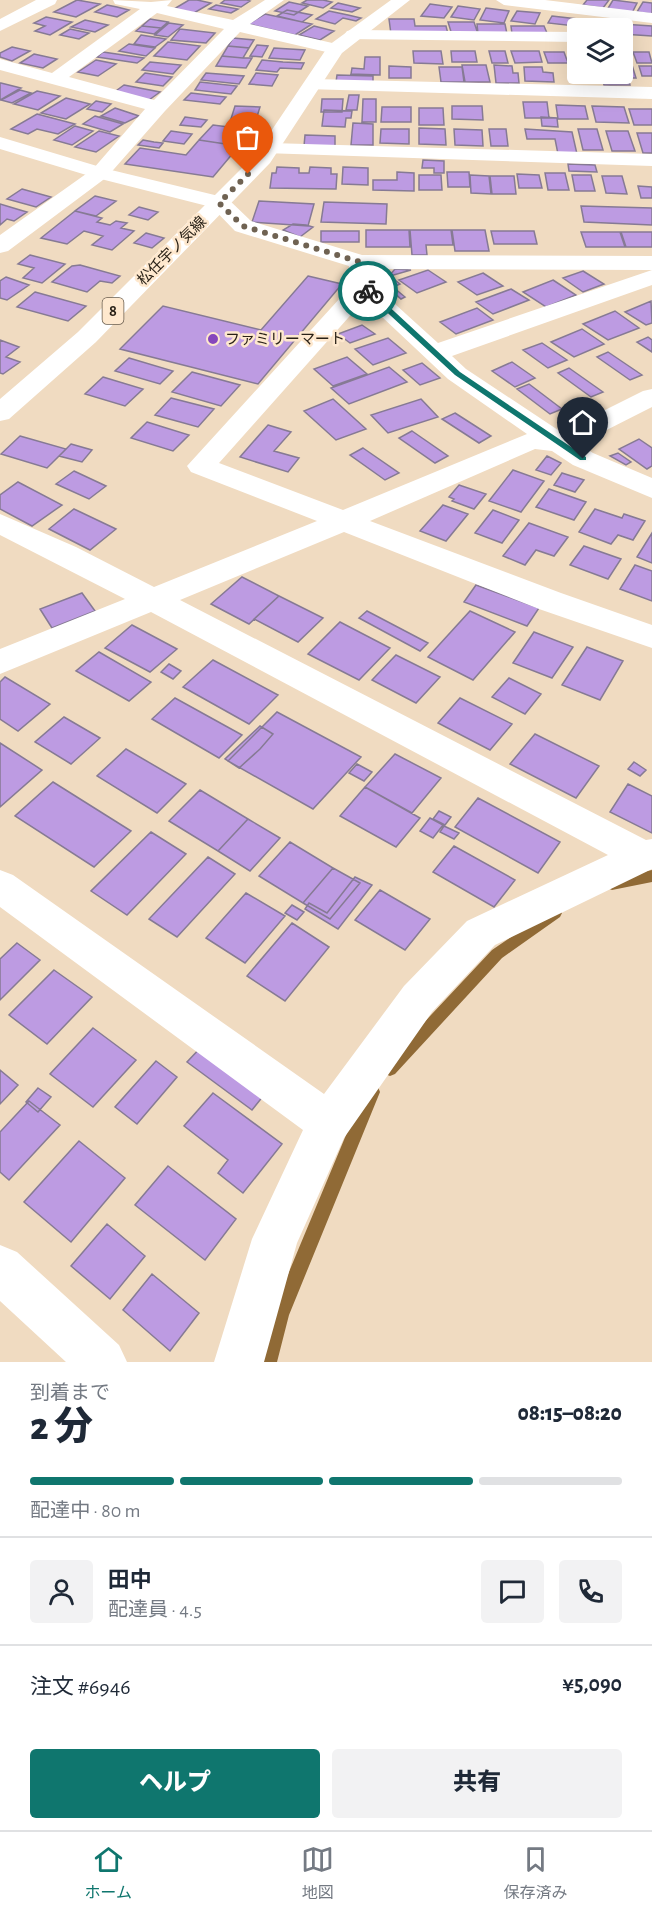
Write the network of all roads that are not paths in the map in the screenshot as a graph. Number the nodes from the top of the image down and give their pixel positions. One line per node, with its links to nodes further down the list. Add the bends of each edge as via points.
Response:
1 (49, 0): 8 (street)
2 (121, 0): 6 (street)
3 (276, 0): 9 (street)
4 (402, 0): 10 (street, 松任宇ノ気線 / 8)
5 (504, 0): 7 (street)
6 (158, 3): 9 (street); 14 (street)
7 (652, 18)
8 (0, 26)
9 (236, 26): 12 (street); 17 (street)
10 (353, 35): 11 (street); 12 (street, 松任宇ノ気線 / 8)
11 (567, 37)
12 (335, 49): 15 (street, 松任宇ノ気線 / 8)
13 (0, 64): 14 (street)
14 (55, 80): 17 (street)
15 (313, 85): 16 (street); 19 (street, 松任宇ノ気線 / 8)
16 (652, 93)
17 (158, 107): 21 (street)
18 (0, 143): 21 (street)
19 (271, 148): 20 (street); 22 (street, 松任宇ノ気線 / 8)
20 (652, 160)
21 (100, 174): 22 (street); 23 (street)
22 (219, 203): 25 (street, via 243,226); 29 (street, 松任宇ノ気線 / 8, via 87,337)
23 (5, 239)
24 (652, 263): 25 (street)
25 (362, 274): 27 (street); 32 (street, via 201,466)
26 (652, 277): 27 (street)
27 (435, 353): 30 (street, via 458,374)
28 (652, 397): 30 (street)
29 (0, 413)
30 (560, 444): 31 (street, via 583,459); 32 (street, via 531,441)
31 (652, 489)
32 (344, 521): 34 (street); 35 (street)
33 (0, 523): 34 (street)
34 (152, 600): 36 (street); 37 (street)
35 (652, 637)
36 (0, 662)
37 (647, 855): 39 (street, via 481,933 417,999)
38 (0, 886): 39 (street)
39 (329, 1123): 42 (street, via 275,1239)
40 (0, 1269): 41 (street)
41 (102, 1362)
42 (239, 1362)

